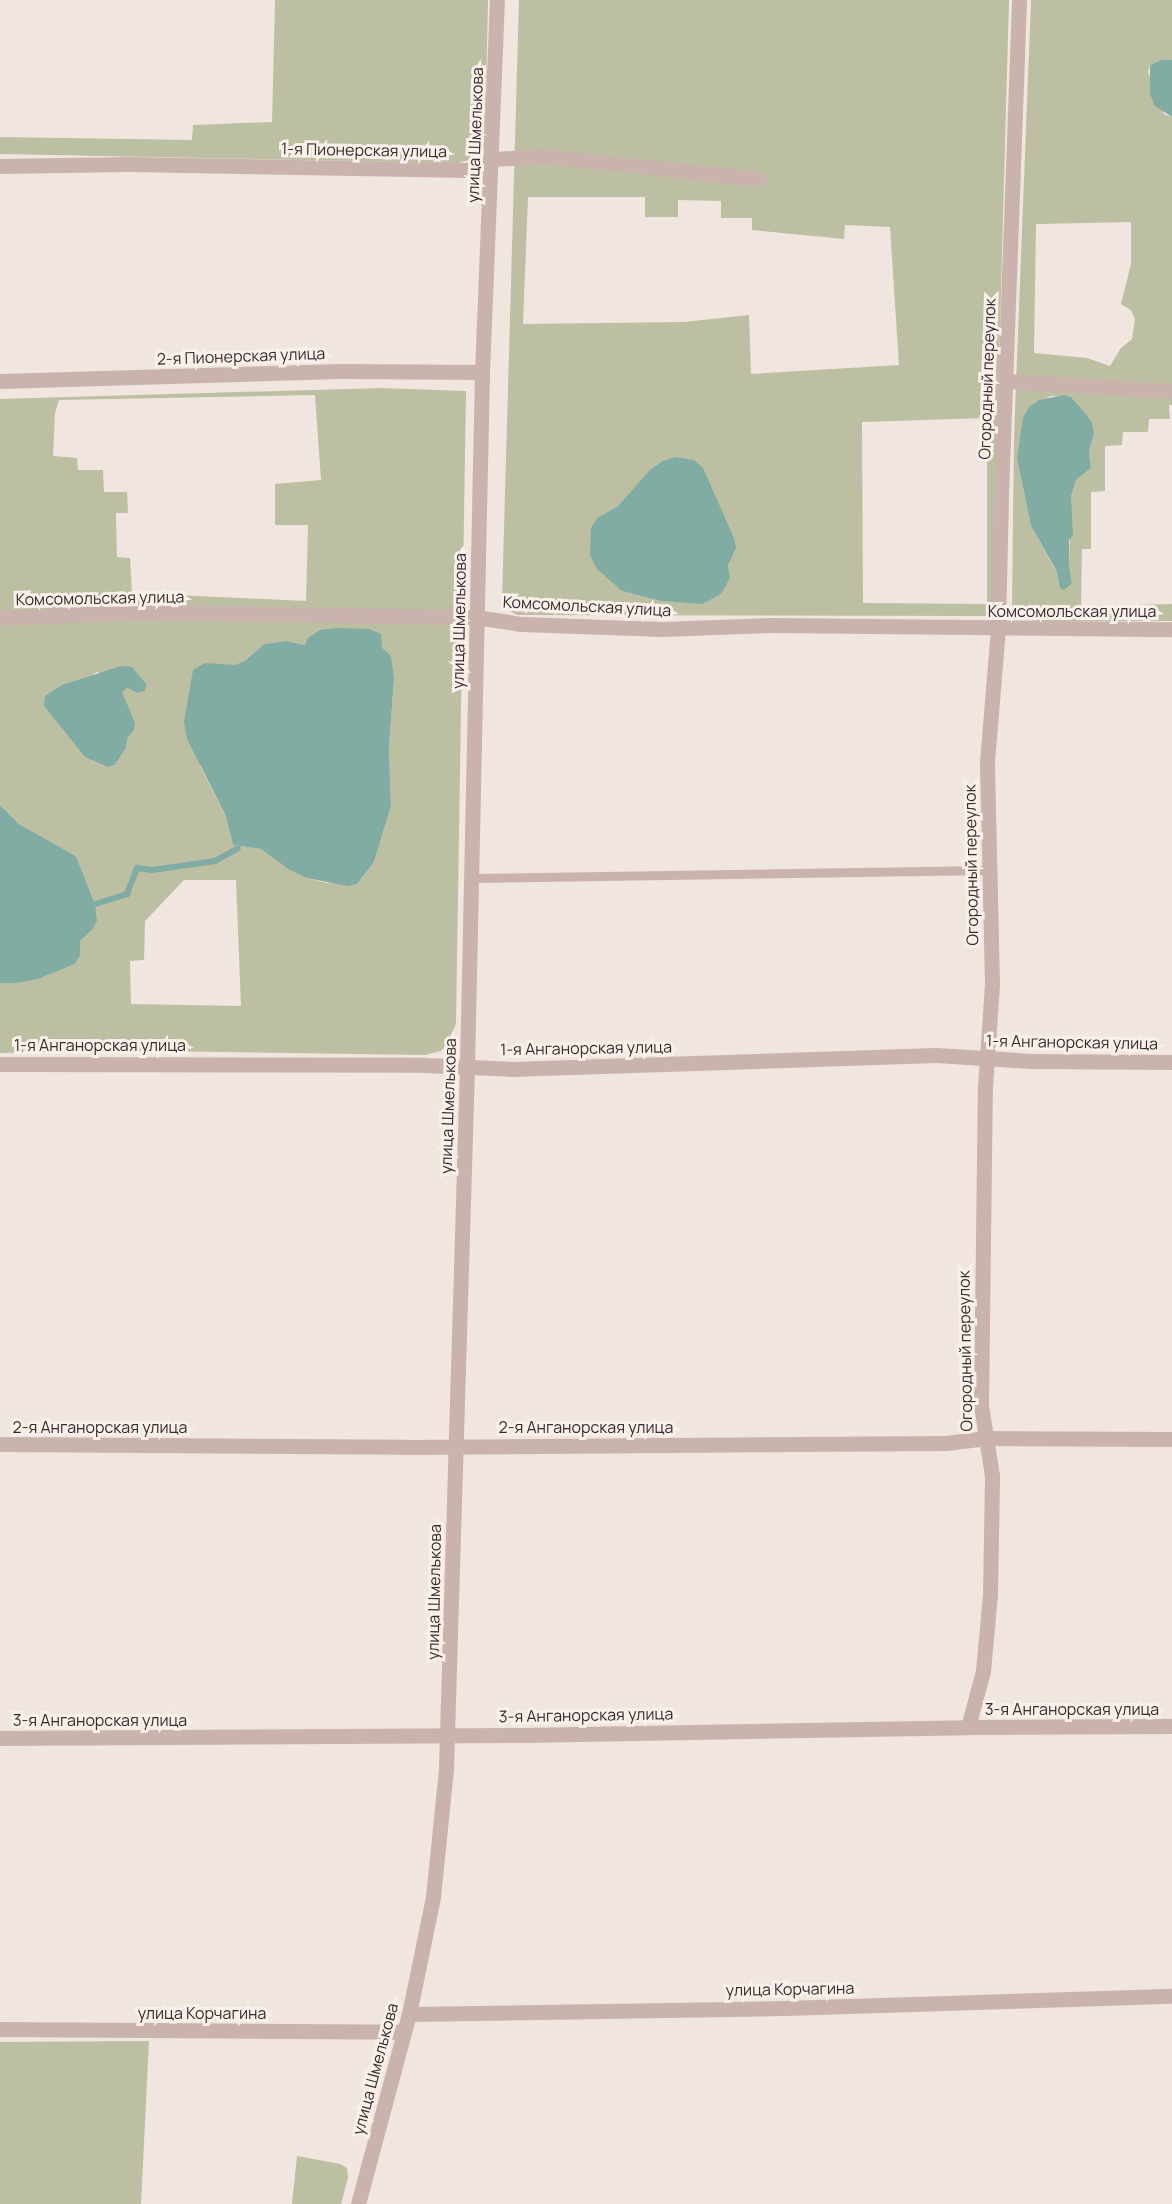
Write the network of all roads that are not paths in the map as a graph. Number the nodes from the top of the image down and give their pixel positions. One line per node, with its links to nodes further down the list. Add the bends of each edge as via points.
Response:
1 (497, 0): 3 (street, улица Шмелькова)
2 (1019, 0): 8 (street, Огородный переулок)
3 (493, 159): 4 (street, 1-я Пионерская улица, via 468,170); 5 (street, 1-я Пионерская улица, via 545,156); 6 (street, улица Шмелькова)
4 (0, 166)
5 (759, 179)
6 (482, 372): 7 (street, 2-я Пионерская улица, via 347,371); 10 (street, улица Шмелькова)
7 (0, 381)
8 (1005, 381): 9 (street); 12 (street, Огородный переулок)
9 (1172, 391)
10 (477, 617): 11 (street, Комсомольская улица, via 140,612); 12 (street, Комсомольская улица, via 521,624 662,629 772,625); 15 (street, улица Шмелькова)
11 (0, 618)
12 (998, 629): 13 (street, Комсомольская улица); 14 (street, Огородный переулок, via 987,762)
13 (1172, 629)
14 (989, 870): 15 (lane); 16 (street, Огородный переулок, via 992,984)
15 (471, 878): 19 (street, улица Шмелькова)
16 (988, 1059): 17 (street, 1-я Анганорская улица); 19 (street, 1-я Анганорская улица, via 936,1055); 20 (street, Огородный переулок, via 981,1268 981,1405)
17 (1172, 1062)
18 (0, 1064): 19 (street, 1-я Анганорская улица)
19 (467, 1067): 23 (street, улица Шмелькова)
20 (985, 1438): 21 (street, 2-я Анганорская улица); 23 (street, 2-я Анганорская улица, via 946,1443); 25 (street, Огородный переулок, via 992,1476 987,1641)
21 (1172, 1439)
22 (0, 1444): 23 (street, 2-я Анганорская улица)
23 (456, 1446): 26 (street, улица Шмелькова)
24 (1172, 1726): 25 (street, 3-я Анганорская улица)
25 (969, 1727): 26 (street, 3-я Анганорская улица)
26 (448, 1735): 27 (street, 3-я Анганорская улица); 29 (street, улица Шмелькова, via 433,1897)
27 (0, 1738)
28 (1172, 1996): 29 (street, улица Корчагина)
29 (409, 2014): 31 (street, улица Шмелькова)
30 (0, 2029): 31 (street, улица Корчагина)
31 (404, 2032): 32 (street, улица Шмелькова)
32 (358, 2204)

